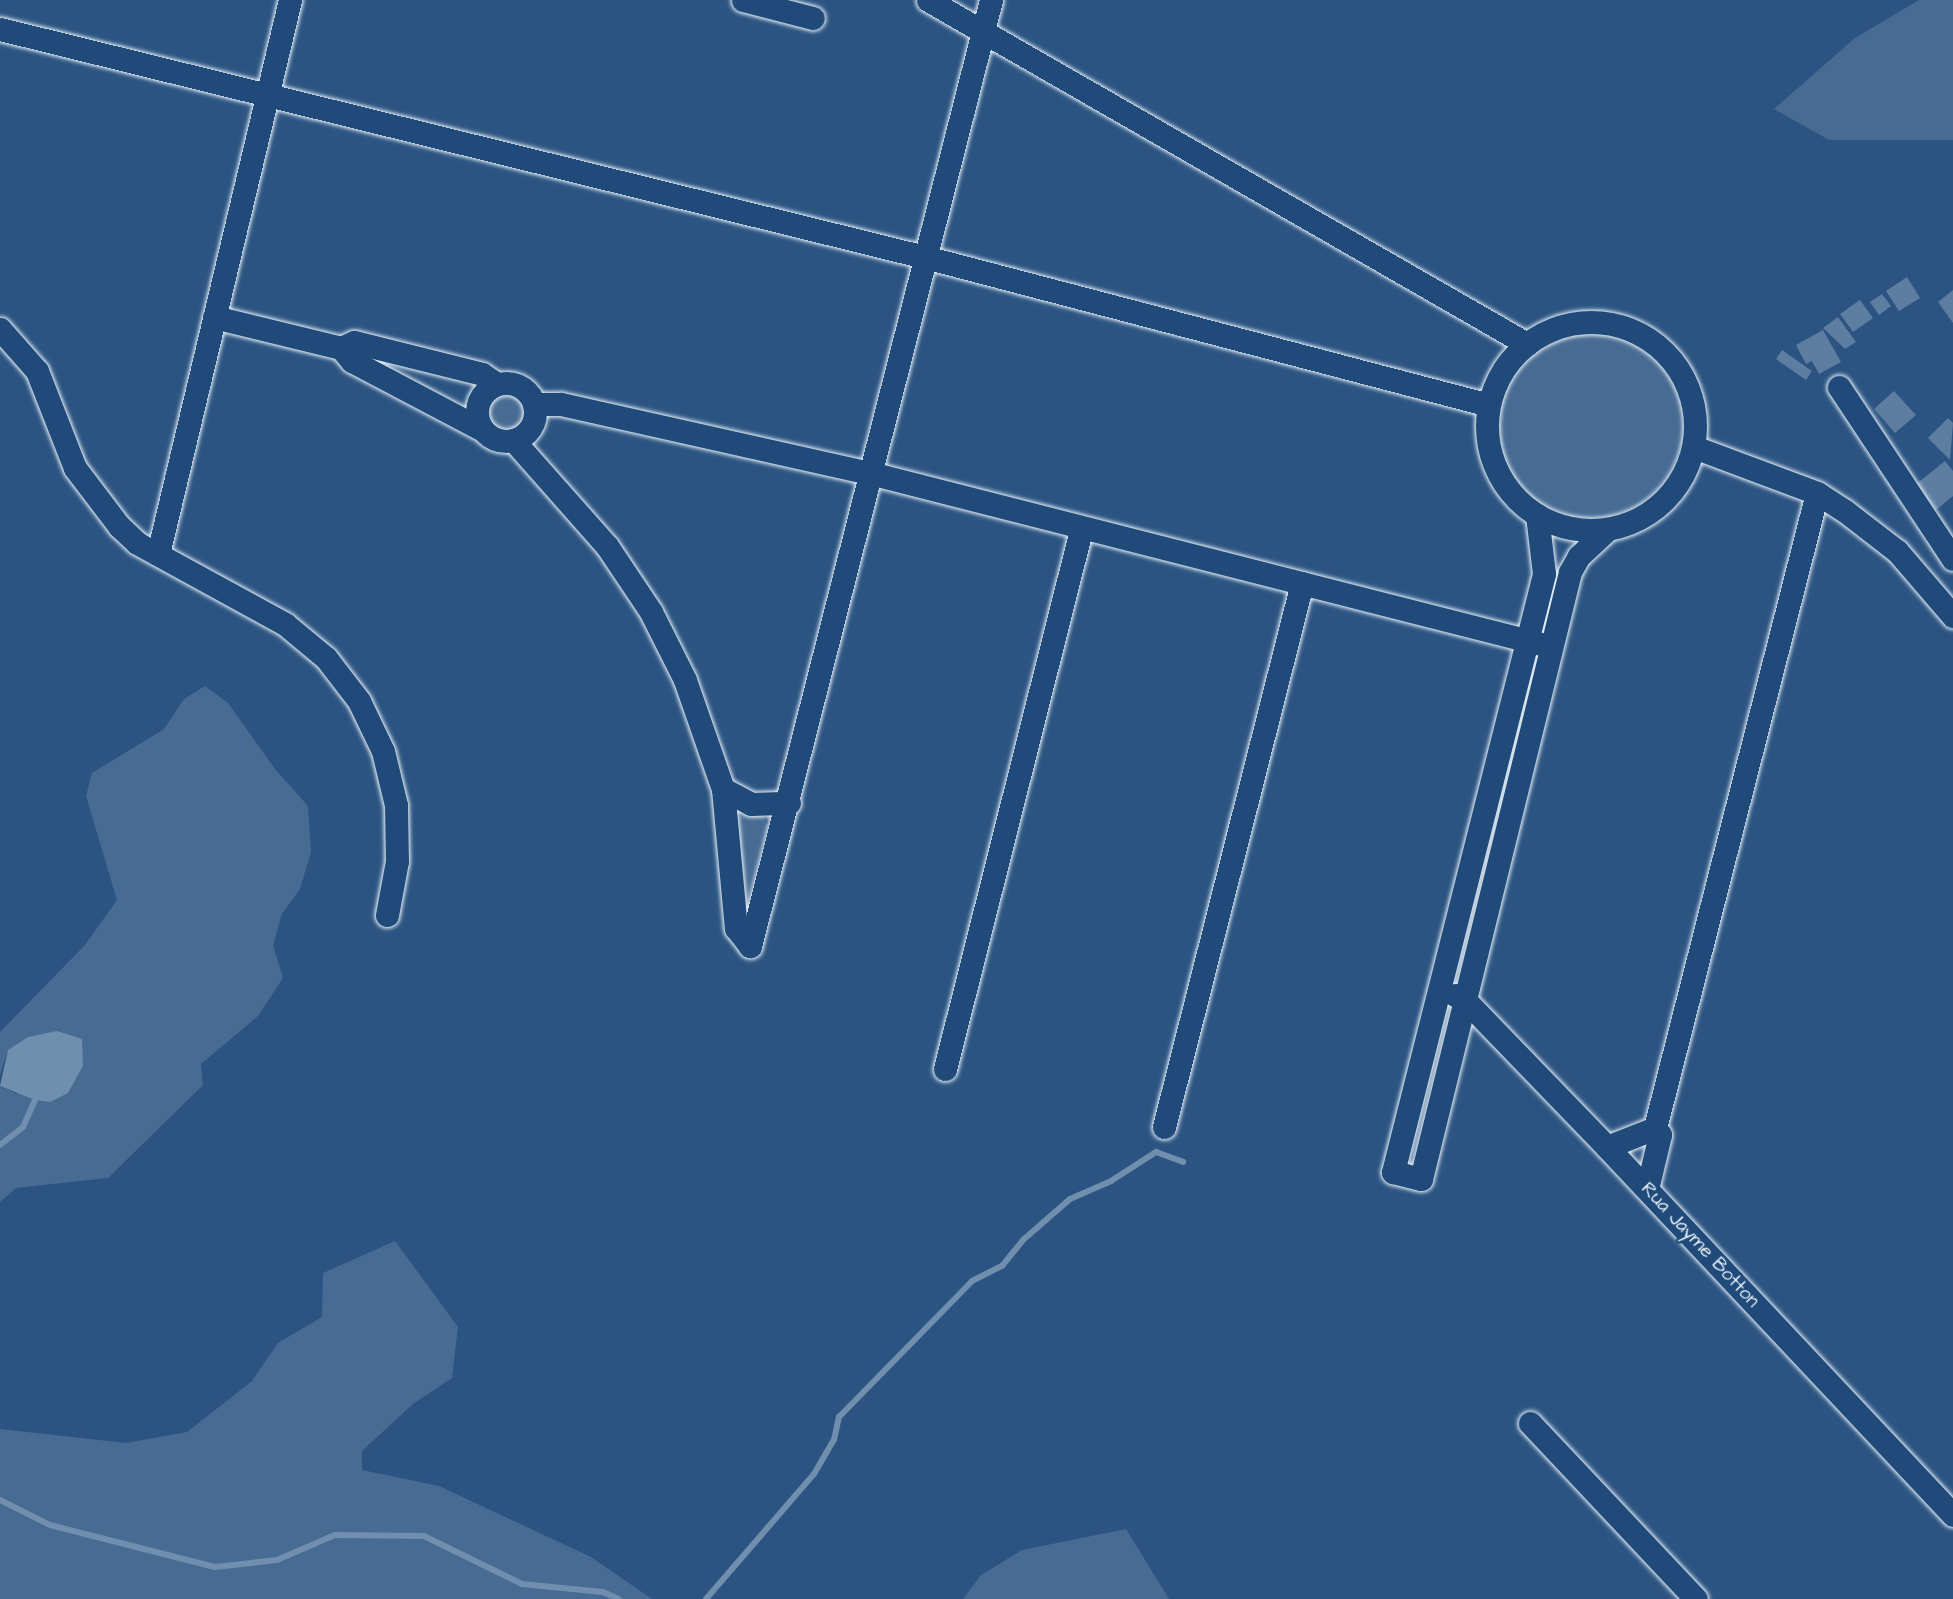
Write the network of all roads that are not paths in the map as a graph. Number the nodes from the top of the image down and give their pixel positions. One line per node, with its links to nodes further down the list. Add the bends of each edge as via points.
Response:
1 (290, 0): 8 (street)
2 (743, 0): 5 (street)
3 (928, 0): 7 (street)
4 (991, 0): 7 (street)
5 (813, 18)
6 (0, 29): 8 (street)
7 (983, 32): 9 (street); 12 (street)
8 (269, 95): 9 (street); 10 (street)
9 (925, 257): 17 (street); 21 (street)
10 (214, 317): 13 (street); 26 (street)
11 (0, 329): 26 (street, via 37,371 63,443 88,488 119,526)
12 (1527, 344): 17 (street, via 1503,372); 20 (street, via 1559,327 1595,321 1647,337 1674,361 1691,393)
13 (341, 348): 14 (street, via 354,342 482,374); 18 (street, via 352,361)
14 (497, 384): 16 (street, via 524,389); 18 (street, via 478,402)
15 (1839, 387): 27 (street)
16 (534, 404): 19 (street, via 529,430); 21 (street, via 561,404)
17 (1489, 405): 23 (street, via 1492,460 1509,491)
18 (481, 429): 19 (street, via 496,440)
19 (514, 440): 32 (street, via 607,546 651,612 700,715)
20 (1694, 447): 22 (street); 25 (street, via 1681,481 1663,502 1641,518)
21 (870, 473): 24 (street); 33 (street)
22 (1817, 494): 29 (street, via 1897,551); 39 (street)
23 (1536, 516): 25 (street, via 1570,529); 30 (street, via 1544,574)
24 (1081, 530): 28 (street); 37 (street)
25 (1607, 530): 31 (street, via 1570,572)
26 (158, 554): 34 (street, via 285,624 326,658 359,701 383,751 396,805 397,860)
27 (1953, 559)
28 (1301, 583): 30 (street); 38 (street)
29 (1953, 616)
30 (1528, 639): 31 (street); 35 (street)
31 (1550, 648): 36 (street)
32 (723, 789): 33 (street, via 751,804); 33 (street, via 736,928 750,946)
33 (789, 803)
34 (387, 915)
35 (1437, 987): 36 (street, Rua Jayme Botton); 36 (street, via 1393,1172 1422,1179)
36 (1465, 1000): 40 (street, Rua Jayme Botton)
37 (945, 1069)
38 (1164, 1127)
39 (1655, 1128): 40 (street); 41 (street, via 1660,1135)
40 (1607, 1147): 41 (street, Rua Jayme Botton)
41 (1647, 1189): 43 (street, Rua Jayme Botton)
42 (1531, 1423): 44 (street)
43 (1953, 1515)
44 (1696, 1599)

